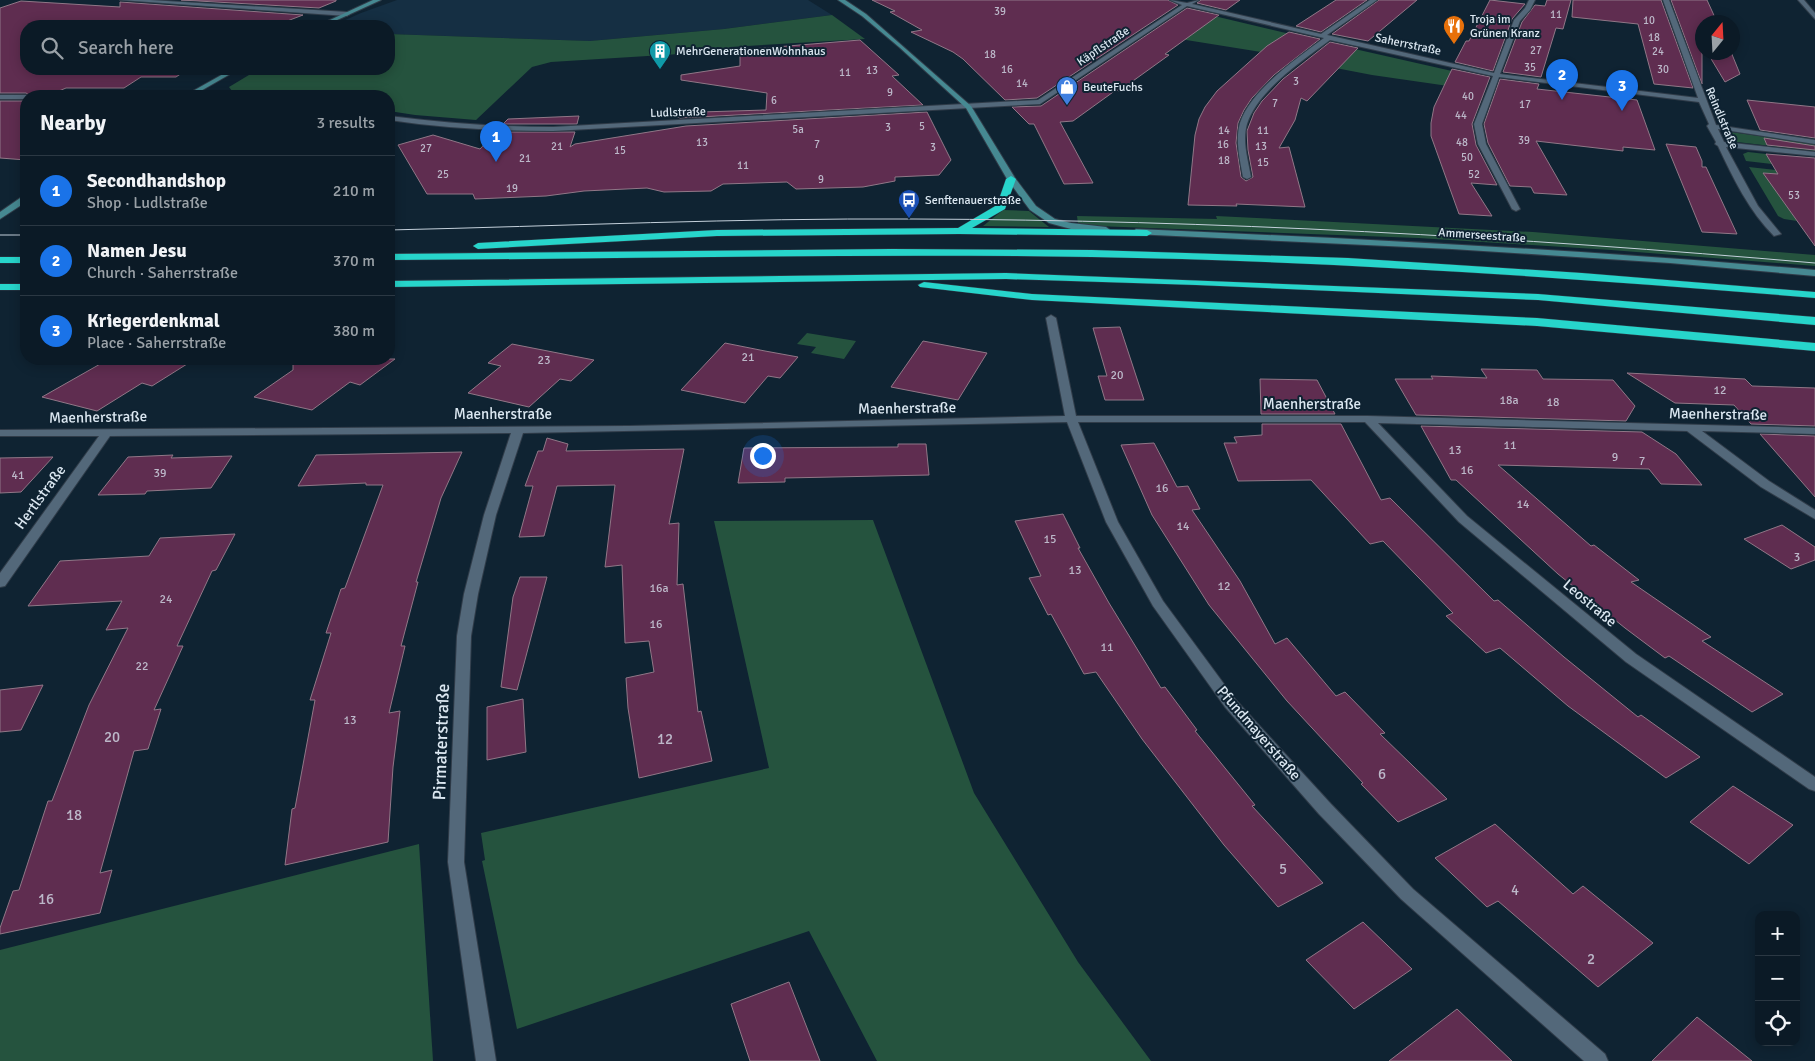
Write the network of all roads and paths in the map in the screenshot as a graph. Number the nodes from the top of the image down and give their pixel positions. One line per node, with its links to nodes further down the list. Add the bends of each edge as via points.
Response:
1 (123, 0): 11 (street)
2 (378, 0): 11 (street)
3 (842, 0): 21 (street, via 901,46)
4 (1173, 0): 10 (street, Saherrstraße)
5 (1196, 0): 10 (street, Käpflstraße)
6 (1374, 0): 14 (street)
7 (1532, 0): 16 (street, via 1517,20)
8 (1666, 0): 20 (street, Reindlstraße)
9 (1801, 0): 12 (street)
10 (1188, 4): 14 (street, Saherrstraße); 21 (street, Käpflstraße, via 1040,102)
11 (347, 14): 13 (street)
12 (1815, 17)
13 (334, 20)
14 (1325, 37): 16 (street, Saherrstraße); 27 (street, via 1250,110 1244,124 1242,151)
15 (225, 75): 17 (street)
16 (1495, 75): 20 (street, Saherrstraße); 30 (street, via 1478,124 1482,144)
17 (198, 90)
18 (20, 97): 19 (street)
19 (0, 98)
20 (1701, 100): 23 (street, Reindlstraße)
21 (969, 107): 22 (street, Ludlstraße, via 553,129 440,125); 28 (street)
22 (395, 119)
23 (1711, 126): 24 (street); 25 (street, Reindlstraße)
24 (1815, 142)
25 (1719, 144): 26 (street); 34 (street, Reindlstraße, via 1762,220)
26 (1815, 154)
27 (1247, 177)
28 (1011, 180): 32 (highway, via 1001,207); 33 (street, via 1033,208 1052,221 1093,230)
29 (20, 202): 31 (street)
30 (1516, 210)
31 (0, 216)
32 (959, 231): 33 (highway); 35 (highway, via 717,233)
33 (1148, 233): 39 (street, Ammerseestraße, via 1452,246)
34 (1777, 234)
35 (395, 251)
36 (395, 257): 44 (highway, via 967,252 1193,256 1368,262)
37 (0, 260): 38 (highway)
38 (20, 260)
39 (1815, 273)
40 (853, 278): 41 (highway); 46 (highway, via 1006,276 1376,289 1538,298); 47 (highway, via 1032,297 1537,322)
41 (395, 284)
42 (0, 287): 43 (highway)
43 (20, 287)
44 (1815, 295)
45 (1051, 318): 48 (street, Pfundmayerstraße)
46 (1815, 321)
47 (1815, 347)
48 (1071, 419): 49 (street, Maenherstraße); 51 (street, Maenherstraße); 59 (street, Pfundmayerstraße, via 1112,522 1158,603 1230,703 1407,894)
49 (1368, 419): 50 (street, Maenherstraße); 57 (street, Leostraße, via 1463,518 1631,658)
50 (1690, 428): 52 (street, Maenherstraße); 55 (street, via 1765,484)
51 (518, 430): 53 (street, Maenherstraße); 58 (street, Pirmaterstraße, via 490,515 464,636 456,862)
52 (1815, 431)
53 (107, 432): 54 (street, Maenherstraße); 56 (street, Hertlstraße)
54 (0, 433)
55 (1815, 515)
56 (0, 583)
57 (1815, 785)
58 (486, 1061)
59 (1598, 1061)

